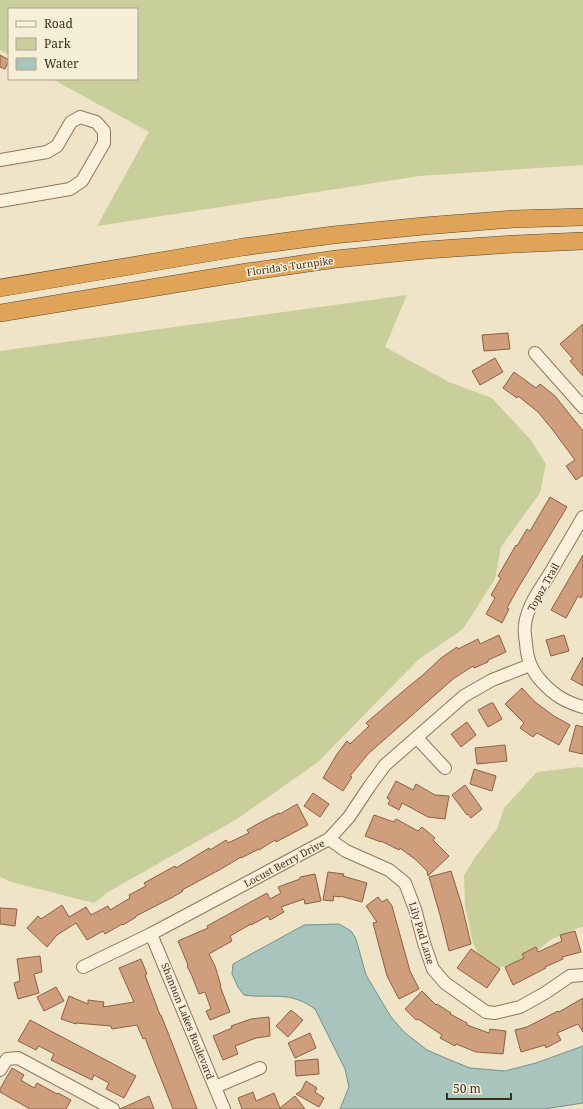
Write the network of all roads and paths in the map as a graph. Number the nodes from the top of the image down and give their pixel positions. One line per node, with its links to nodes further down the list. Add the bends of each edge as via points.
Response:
1 (0, 160): 2 (street, via 47,152 57,146 71,122 80,118 96,122 104,131 104,143 82,181 70,190)
2 (0, 201)
3 (583, 217): 5 (highway, via 424,226 333,235 243,247)
4 (583, 241): 6 (highway, Florida's Turnpike, via 426,250 336,259)
5 (0, 288)
6 (0, 313)
7 (535, 352): 8 (street)
8 (583, 407)
9 (583, 517): 10 (street, Topaz Trail, via 528,612 525,634)
10 (530, 665): 11 (street, Topaz Trail, via 555,694); 12 (street, Locust Berry Drive, via 492,680 464,696)
11 (583, 707)
12 (417, 738): 13 (street); 14 (street, Locust Berry Drive, via 385,765 350,817)
13 (445, 768)
14 (329, 839): 15 (street, Locust Berry Drive); 17 (street, Lily Pad Lane, via 346,851 389,870 405,884 433,969 445,983 486,1012 495,1013 520,1007 545,994 570,976)
15 (152, 934): 16 (street, Locust Berry Drive); 20 (street, Shannon Lakes Boulevard)
16 (83, 967)
17 (583, 975)
18 (260, 1068): 20 (street)
19 (0, 1070): 21 (street, via 7,1059 18,1058)
20 (215, 1087): 22 (street, Shannon Lakes Boulevard)
21 (113, 1109)
22 (224, 1109)

